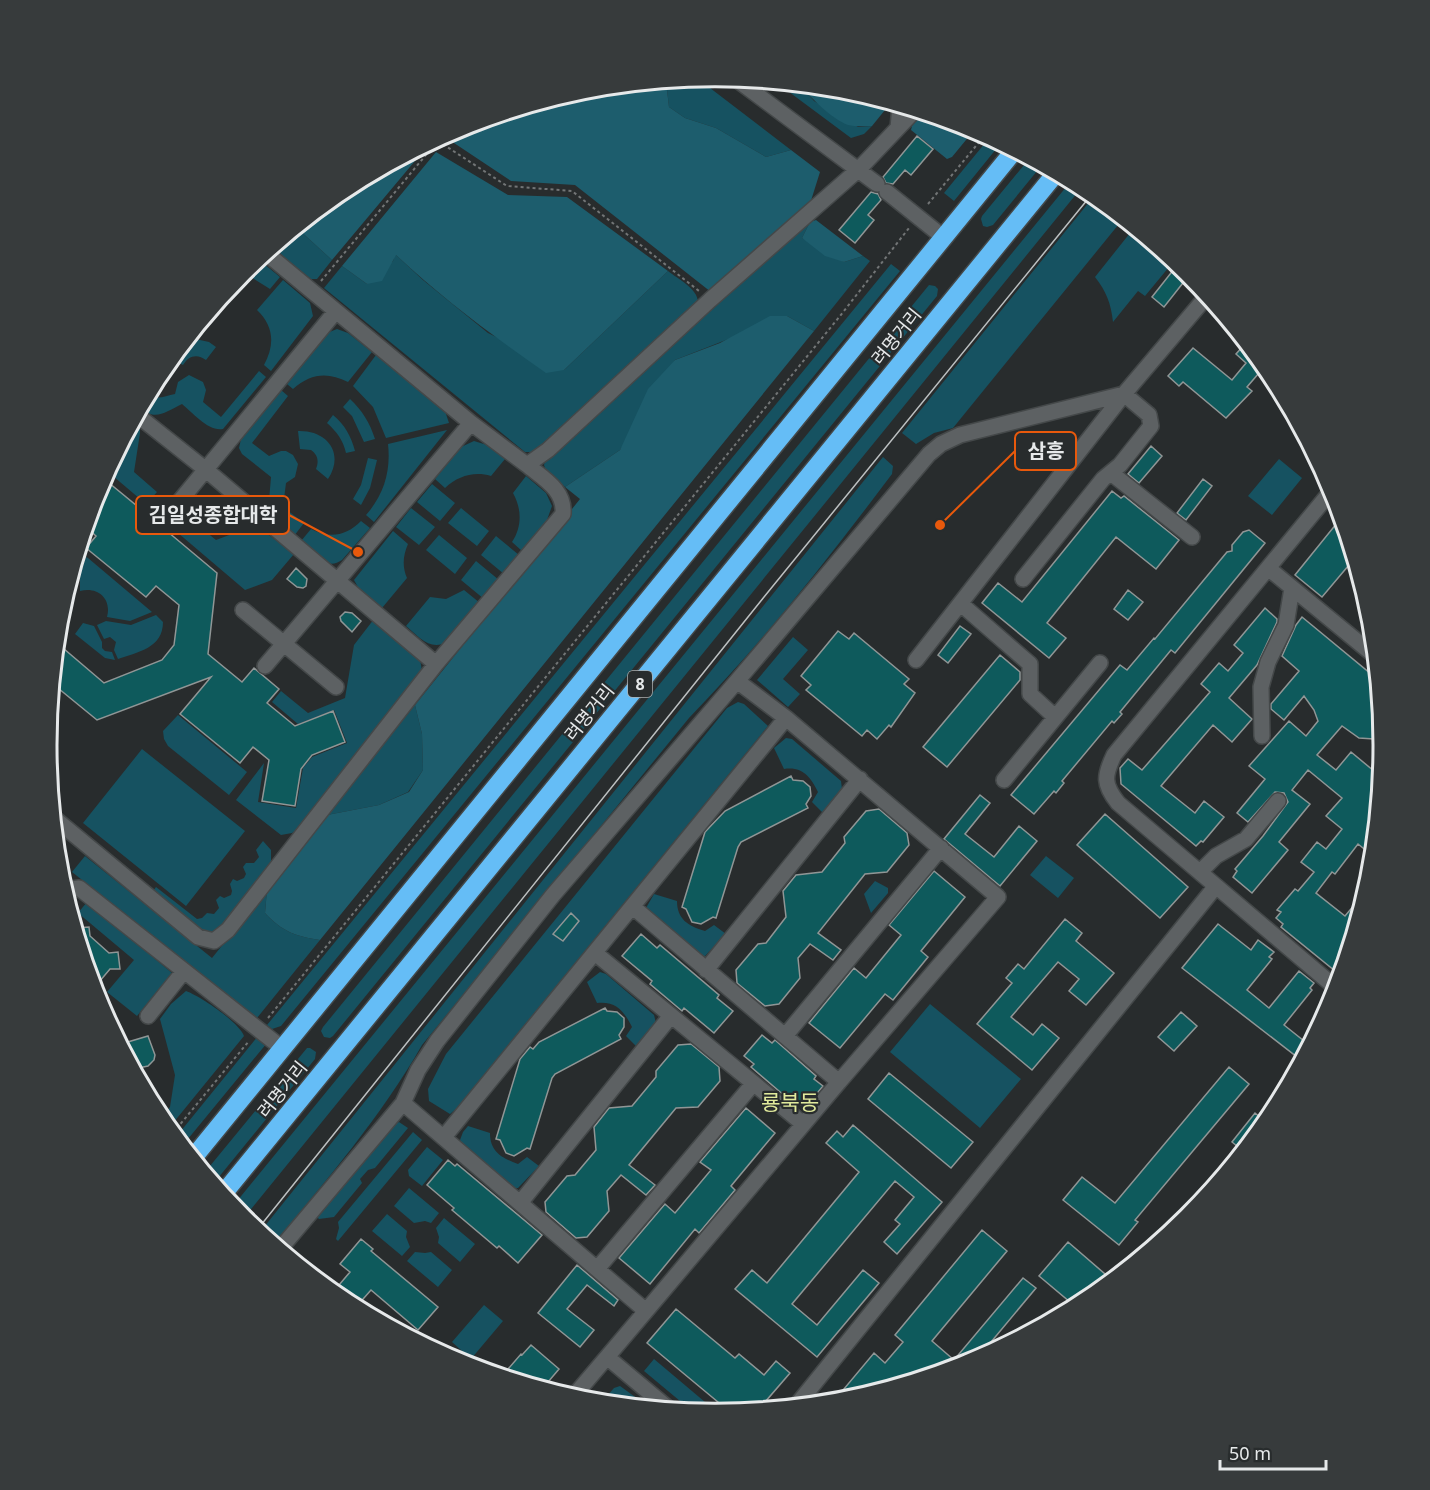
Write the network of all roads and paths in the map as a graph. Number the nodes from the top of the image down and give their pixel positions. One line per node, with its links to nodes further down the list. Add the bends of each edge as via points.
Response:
1 (748, 88): 9 (street)
2 (899, 113): 4 (street)
3 (909, 116): 4 (street)
4 (898, 128): 9 (street)
5 (979, 142): 11 (path)
6 (447, 144): 15 (path, via 507,186 572,191)
7 (427, 154): 14 (path)
8 (1009, 156): 12 (highway, 려명거리)
9 (859, 169): 11 (street); 15 (street)
10 (1051, 179): 69 (highway, 려명거리 / 8)
11 (918, 216): 12 (street); 59 (path)
12 (943, 237): 61 (highway, 려명거리)
13 (272, 258): 14 (street)
14 (312, 291): 17 (street)
15 (710, 300): 21 (street)
16 (1202, 302): 18 (street)
17 (336, 311): 20 (street); 22 (street)
18 (1124, 394): 23 (street, via 1149,415 1151,426); 31 (street); 39 (street, via 960,435 941,444)
19 (143, 420): 22 (street)
20 (471, 423): 21 (street); 29 (street)
21 (527, 465): 37 (street, via 558,491 564,502 563,514)
22 (205, 469): 25 (street); 29 (street)
23 (1111, 473): 26 (street); 28 (street)
24 (1325, 499): 27 (street)
25 (179, 501)
26 (1192, 537)
27 (1268, 568): 30 (street); 49 (street, via 1114,755 1107,770 1109,792 1118,803)
28 (1023, 579)
29 (338, 580): 33 (street); 37 (street)
30 (1293, 588): 34 (street); 43 (street, via 1286,625 1260,687)
31 (961, 604): 35 (street); 41 (street, via 1030,664 1030,694)
32 (243, 610): 33 (street)
33 (284, 644): 38 (street); 40 (street)
34 (1365, 648)
35 (915, 660)
36 (1100, 663): 41 (street)
37 (436, 664): 47 (street, via 228,930 214,941 198,937)
38 (265, 666)
39 (737, 681): 42 (street); 64 (street, via 545,904 437,1041)
40 (336, 687)
41 (1055, 717): 45 (street)
42 (786, 718): 44 (street); 52 (street)
43 (1262, 736)
44 (860, 779): 48 (street); 54 (street)
45 (1004, 780)
46 (1278, 801): 49 (street, via 1246,839 1216,856)
47 (62, 825)
48 (941, 848): 60 (street); 62 (street, via 999,897)
49 (1200, 873): 50 (street)
50 (1216, 886): 56 (street); 76 (street)
51 (73, 889): 55 (street, via 79,888)
52 (633, 908): 53 (street); 54 (street)
53 (595, 953): 58 (street); 67 (street)
54 (706, 970): 60 (street)
55 (184, 971): 57 (street); 59 (street)
56 (1329, 982)
57 (148, 1016)
58 (670, 1017): 63 (street); 70 (street)
59 (258, 1030): 61 (street); 66 (path)
60 (785, 1036): 62 (street)
61 (282, 1048): 68 (highway, 려명거리)
62 (838, 1082): 65 (street)
63 (753, 1084): 65 (street); 72 (street)
64 (403, 1102): 67 (street); 71 (street)
65 (802, 1123): 73 (street)
66 (179, 1127)
67 (444, 1137): 70 (street)
68 (198, 1152)
69 (228, 1188)
70 (520, 1203): 72 (street)
71 (285, 1243)
72 (597, 1269): 73 (street)
73 (646, 1311): 74 (street)
74 (607, 1357): 75 (street); 77 (street)
75 (580, 1389)
76 (802, 1397)
77 (659, 1400)

